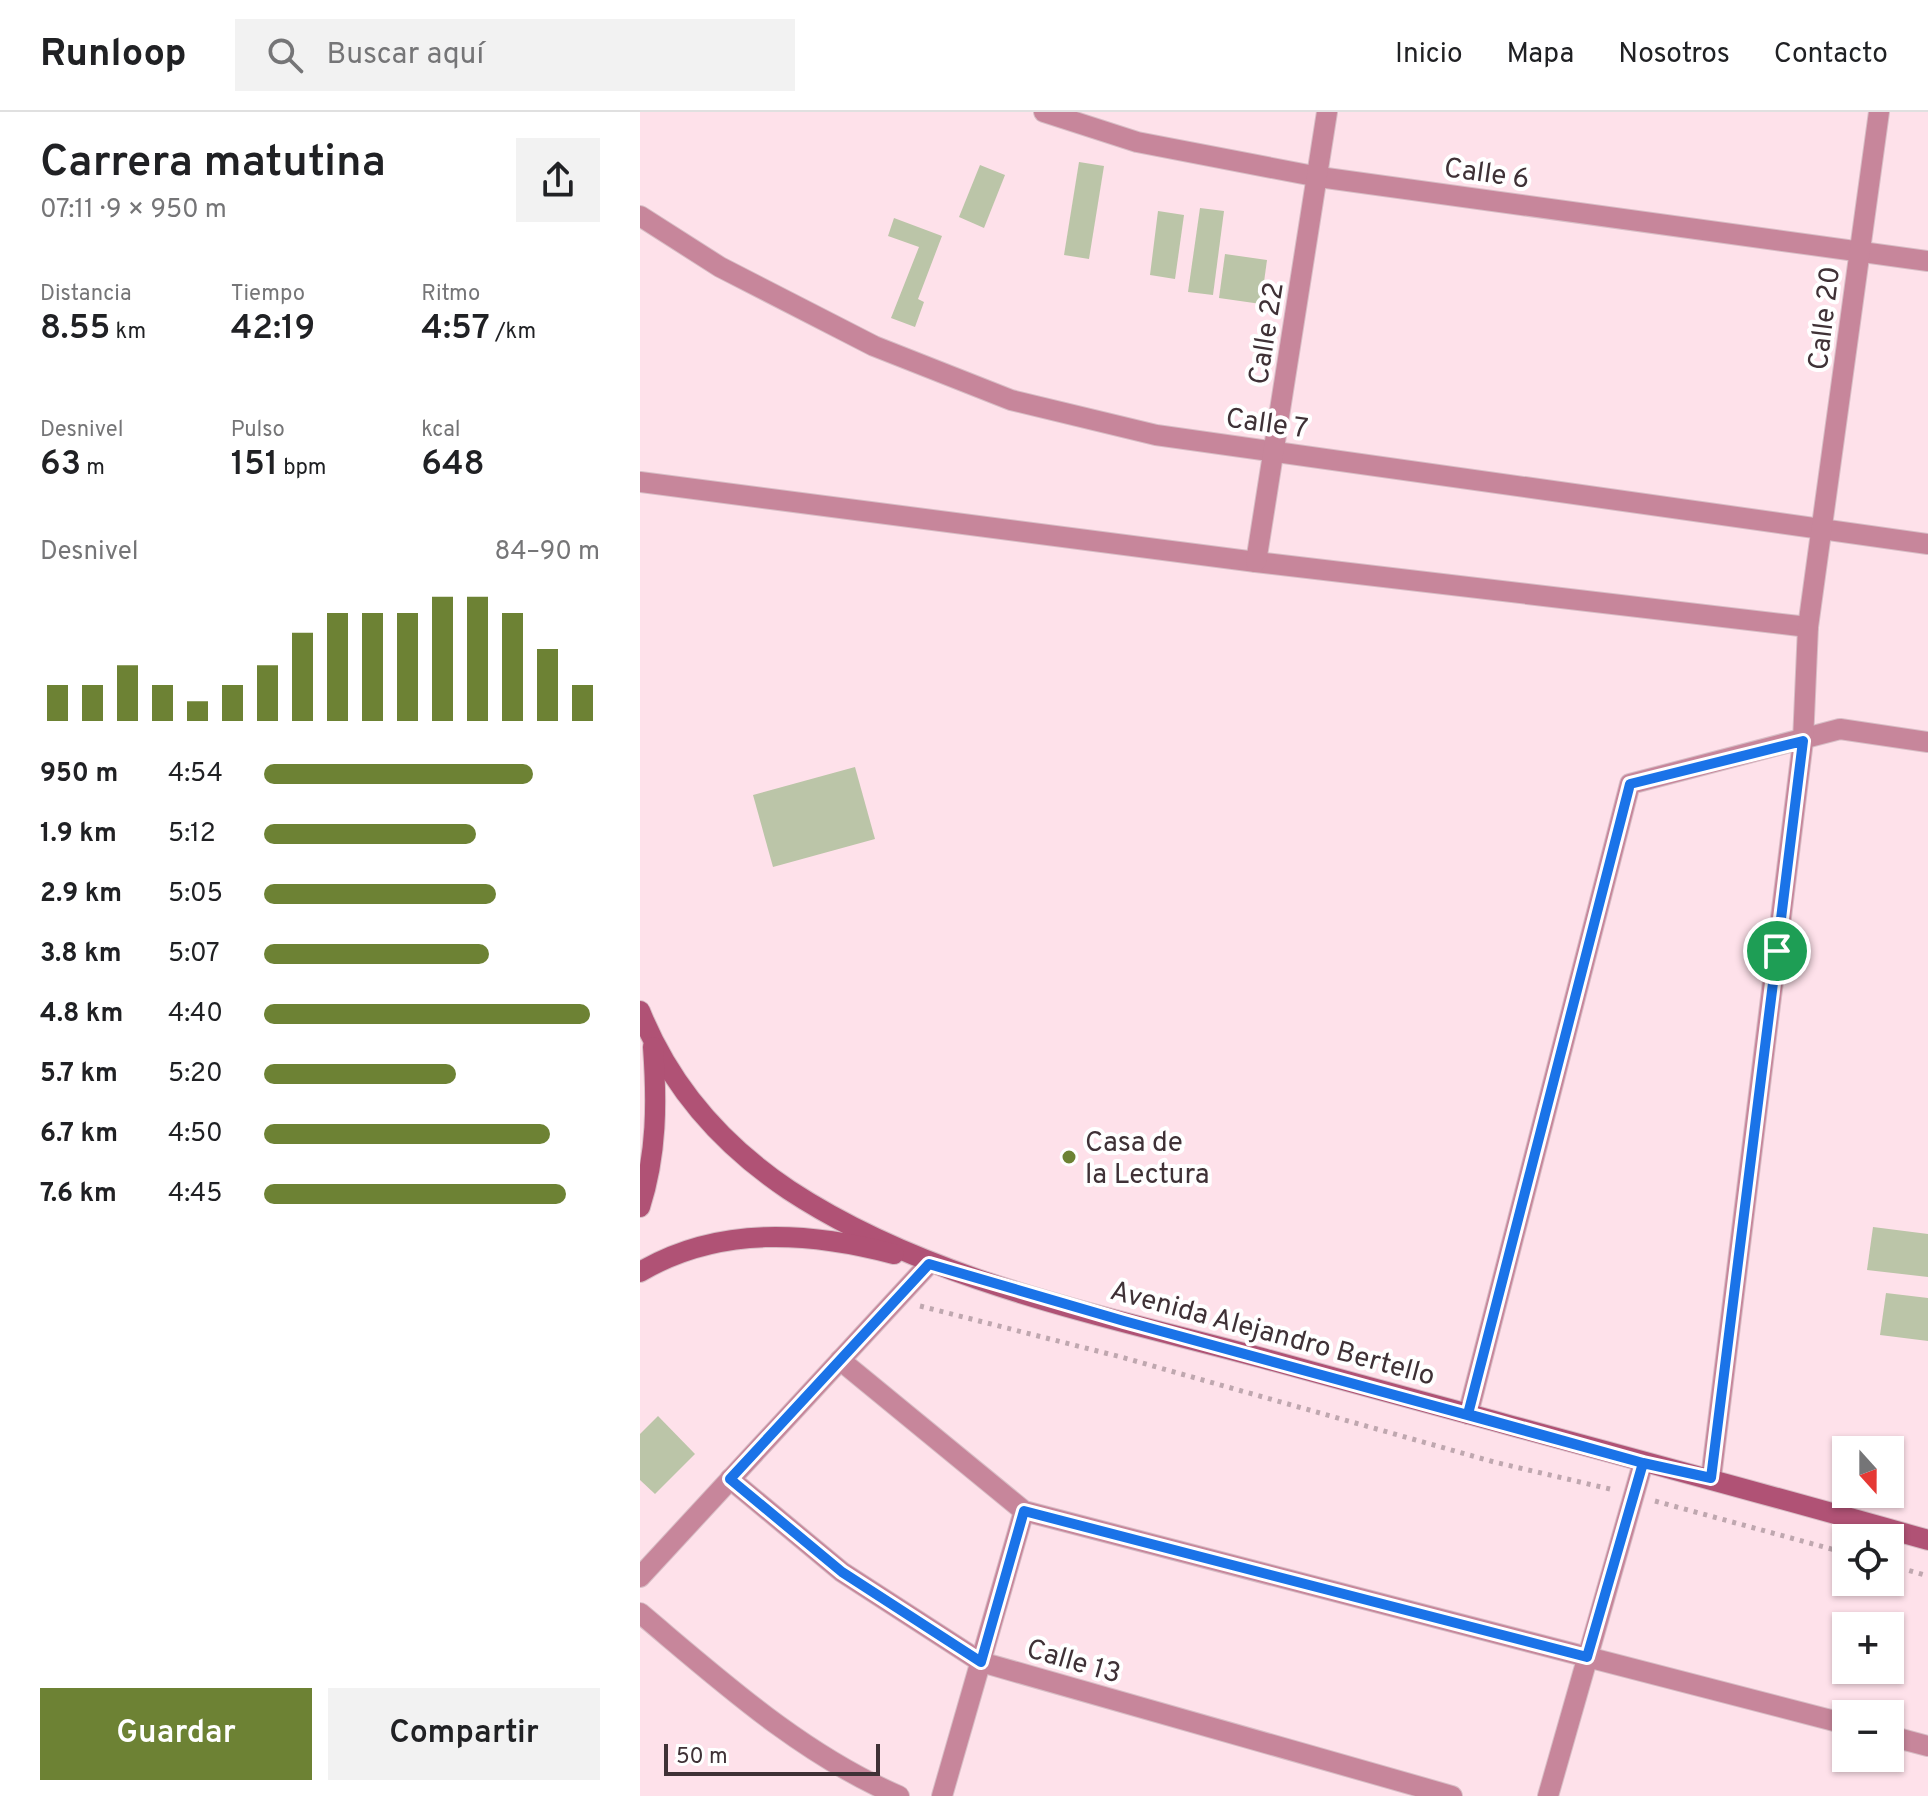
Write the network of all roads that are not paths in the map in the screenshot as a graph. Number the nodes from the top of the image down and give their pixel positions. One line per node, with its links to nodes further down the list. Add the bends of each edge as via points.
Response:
1 (1044, 112): 4 (street, Calle 6, via 1137,142)
2 (1327, 112): 4 (street, Calle 22)
3 (1879, 112): 6 (street, Calle 20)
4 (1319, 177): 6 (street, Calle 6); 8 (street, Calle 22)
5 (640, 216): 8 (street, Calle 7, via 720,267 874,346 1011,400 1156,435)
6 (1860, 252): 7 (street, Calle 6); 10 (street, Calle 20)
7 (1928, 261)
8 (1274, 451): 10 (street, Calle 7); 12 (street, Calle 22)
9 (640, 482): 12 (street)
10 (1823, 531): 11 (street, Calle 7); 13 (street, Calle 20)
11 (1928, 544)
12 (1256, 562): 13 (street)
13 (1808, 627): 14 (street, Calle 20)
14 (1803, 741): 15 (street, via 1840,729); 22 (street, via 1630,784); 24 (street, Calle 20)
15 (1928, 742)
16 (640, 1011): 17 (main road, Avenida Alejandro Bertello)
17 (653, 1043): 18 (main road, Avenida Alejandro Bertello, via 657,1107 650,1175); 19 (main road, Avenida Alejandro Bertello, via 680,1087 751,1163 793,1192)
18 (640, 1207)
19 (929, 1264): 20 (main road, Avenida Alejandro Bertello, via 843,1241 786,1234 719,1241); 21 (street); 22 (main road, Avenida Alejandro Bertello)
20 (640, 1272)
21 (840, 1360): 25 (street); 26 (street)
22 (1468, 1414): 23 (main road, Avenida Alejandro Bertello)
23 (1643, 1463): 24 (main road, Avenida Alejandro Bertello); 30 (street)
24 (1711, 1478): 27 (main road, Avenida Alejandro Bertello)
25 (730, 1479): 28 (street); 31 (street, Calle 13, via 842,1572)
26 (1024, 1511): 30 (street); 31 (street)
27 (1928, 1540)
28 (640, 1577)
29 (640, 1613): 35 (street, via 805,1746 856,1778)
30 (1587, 1657): 32 (street); 38 (street)
31 (981, 1662): 36 (street); 37 (street, Calle 13)
32 (1832, 1720)
33 (1904, 1740): 34 (street)
34 (1928, 1746)
35 (899, 1796)
36 (942, 1796)
37 (1452, 1796)
38 (1548, 1796)

